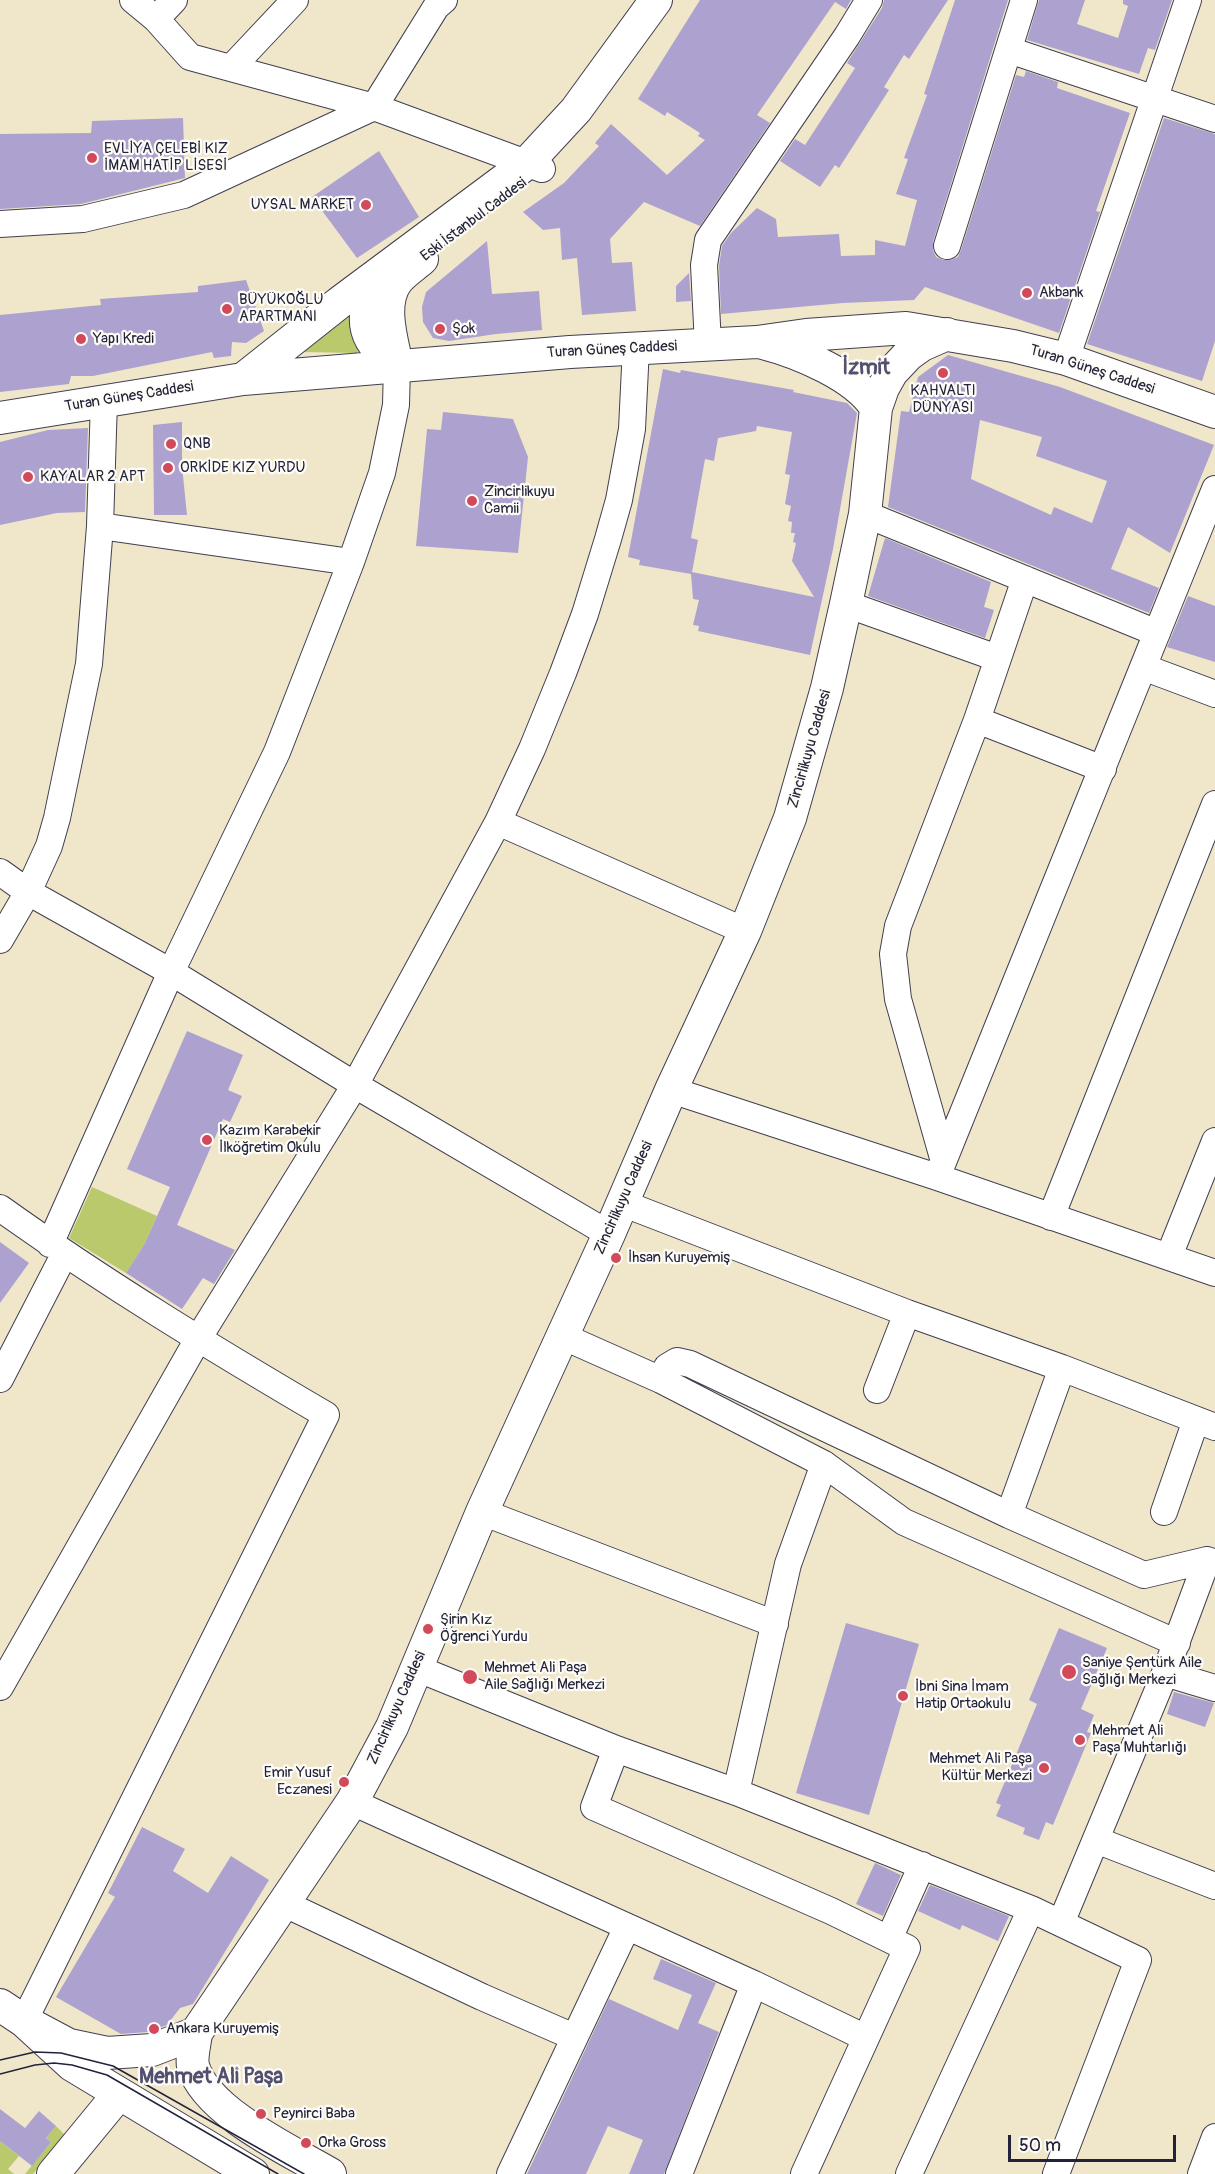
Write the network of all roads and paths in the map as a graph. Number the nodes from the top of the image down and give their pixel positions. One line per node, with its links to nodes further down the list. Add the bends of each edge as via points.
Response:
1 (133, 0): 9 (street)
2 (174, 0): 9 (street)
3 (296, 0): 11 (street)
4 (444, 0): 13 (street)
5 (869, 0): 21 (street, via 708,240 704,265)
6 (1024, 0): 10 (street)
7 (1188, 0): 12 (street)
8 (653, 8): 15 (main road, Eski İstanbul Caddesi)
9 (158, 9): 11 (street, via 190,57)
10 (1009, 50): 12 (street); 17 (street)
11 (231, 68): 13 (street)
12 (1154, 98): 14 (street); 23 (street)
13 (374, 107): 15 (street); 16 (street, via 184,195 83,219)
14 (1215, 119)
15 (534, 166): 18 (main road, Eski İstanbul Caddesi); 24 (main road, Eski İstanbul Caddesi, via 397,281 389,305 389,326)
16 (0, 224)
17 (948, 246)
18 (386, 268): 24 (main road, Eski İstanbul Caddesi, via 370,295 366,321 376,348); 25 (main road, Eski İstanbul Caddesi)
19 (947, 334): 20 (main road, Turan Güneş Caddesi, via 906,328); 23 (main road, Turan Güneş Caddesi); 28 (main road, Zincirlikuyu Caddesi, via 922,345 898,364)
20 (757, 342): 21 (main road, Turan Güneş Caddesi); 28 (main road, via 785,349 834,373 870,397)
21 (708, 345): 22 (main road, Turan Güneş Caddesi)
22 (636, 347): 24 (main road, Turan Güneş Caddesi); 43 (street, via 632,429 608,539 563,673)
23 (1066, 359): 27 (main road, Turan Güneş Caddesi)
24 (397, 365): 25 (main road, Turan Güneş Caddesi); 33 (street, via 389,445)
25 (243, 379): 26 (main road, Turan Güneş Caddesi)
26 (104, 400): 29 (main road, Turan Güneş Caddesi); 32 (street)
27 (1213, 406)
28 (876, 408): 31 (main road, Zincirlikuyu Caddesi)
29 (0, 417)
30 (1215, 489): 36 (street)
31 (866, 514): 34 (street); 35 (main road, Zincirlikuyu Caddesi)
32 (100, 526): 33 (street); 45 (street, via 89,664 57,818)
33 (351, 562): 48 (street, via 277,752)
34 (1025, 579): 36 (street); 37 (street)
35 (846, 603): 37 (street); 46 (main road, Zincirlikuyu Caddesi, via 793,808)
36 (1157, 633): 38 (street)
37 (997, 658): 40 (street)
38 (1143, 668): 39 (street); 41 (street)
39 (1215, 694)
40 (977, 720): 41 (street); 52 (street, via 898,926 893,954 898,999)
41 (1103, 769): 52 (street)
42 (1215, 804): 55 (street)
43 (498, 822): 46 (street); 49 (street)
44 (0, 872): 45 (street)
45 (28, 892): 47 (street); 48 (street)
46 (745, 931): 50 (main road, Zincirlikuyu Caddesi)
47 (0, 940)
48 (171, 972): 49 (street); 57 (street)
49 (355, 1086): 56 (street); 62 (street)
50 (671, 1090): 52 (street); 53 (main road, Zincirlikuyu Caddesi)
51 (1215, 1141): 58 (street)
52 (940, 1168): 55 (street)
53 (622, 1203): 56 (main road, Zincirlikuyu Caddesi); 60 (street)
54 (0, 1208): 57 (street)
55 (1051, 1217): 58 (street)
56 (609, 1234): 61 (main road, Zincirlikuyu Caddesi)
57 (57, 1249): 62 (street); 64 (street)
58 (1168, 1256): 59 (street)
59 (1215, 1273)
60 (907, 1313): 63 (street); 66 (street)
61 (562, 1336): 65 (street); 69 (main road, Zincirlikuyu Caddesi)
62 (198, 1339): 77 (street); 91 (street, via 326,1415)
63 (1062, 1368): 67 (street); 71 (street)
64 (0, 1379)
65 (661, 1380): 68 (street); 71 (street, via 667,1367 677,1361 690,1364)
66 (877, 1390)
67 (1205, 1424): 70 (street)
68 (824, 1464): 73 (street, via 788,1564); 74 (street, via 904,1522)
69 (482, 1512): 73 (street); 75 (main road, Zincirlikuyu Caddesi)
70 (1164, 1512)
71 (1009, 1515): 72 (street, via 1143,1575)
72 (1211, 1561): 74 (street)
73 (775, 1624): 80 (street)
74 (1177, 1643): 76 (street)
75 (416, 1668): 79 (street); 81 (main road, Zincirlikuyu Caddesi, via 392,1726)
76 (1165, 1673): 78 (street); 82 (street)
77 (0, 1687)
78 (1215, 1688)
79 (616, 1749): 80 (street); 89 (street, via 594,1807)
80 (736, 1792): 83 (street)
81 (352, 1802): 85 (main road, Zincirlikuyu Caddesi); 88 (street)
82 (1096, 1840): 84 (street); 87 (street)
83 (922, 1865): 86 (street); 89 (street)
84 (1215, 1886)
85 (283, 1903): 92 (main road, Zincirlikuyu Caddesi); 93 (street)
86 (1031, 1909): 87 (street); 104 (street)
87 (1061, 1923): 105 (street, via 1138,1960)
88 (627, 1927): 90 (street); 93 (street)
89 (889, 1939): 94 (street, via 907,1948)
90 (754, 1984): 94 (street); 102 (street)
91 (12, 2013): 92 (main road, via 69,2045 107,2053 152,2050); 95 (main road, via 72,2066)
92 (196, 2033): 97 (main road, Zincirlikuyu Caddesi, via 193,2065 208,2094)
93 (573, 2037): 101 (street)
94 (866, 2038): 103 (street)
95 (118, 2095): 98 (main road); 99 (main road)
96 (1215, 2137): 106 (street)
97 (296, 2164): 100 (main road, Zincirlikuyu Caddesi)
98 (245, 2172)
99 (53, 2174)
100 (330, 2174)
101 (510, 2174)
102 (679, 2174)
103 (804, 2174)
104 (909, 2174)
105 (1056, 2174)
106 (1201, 2174)

